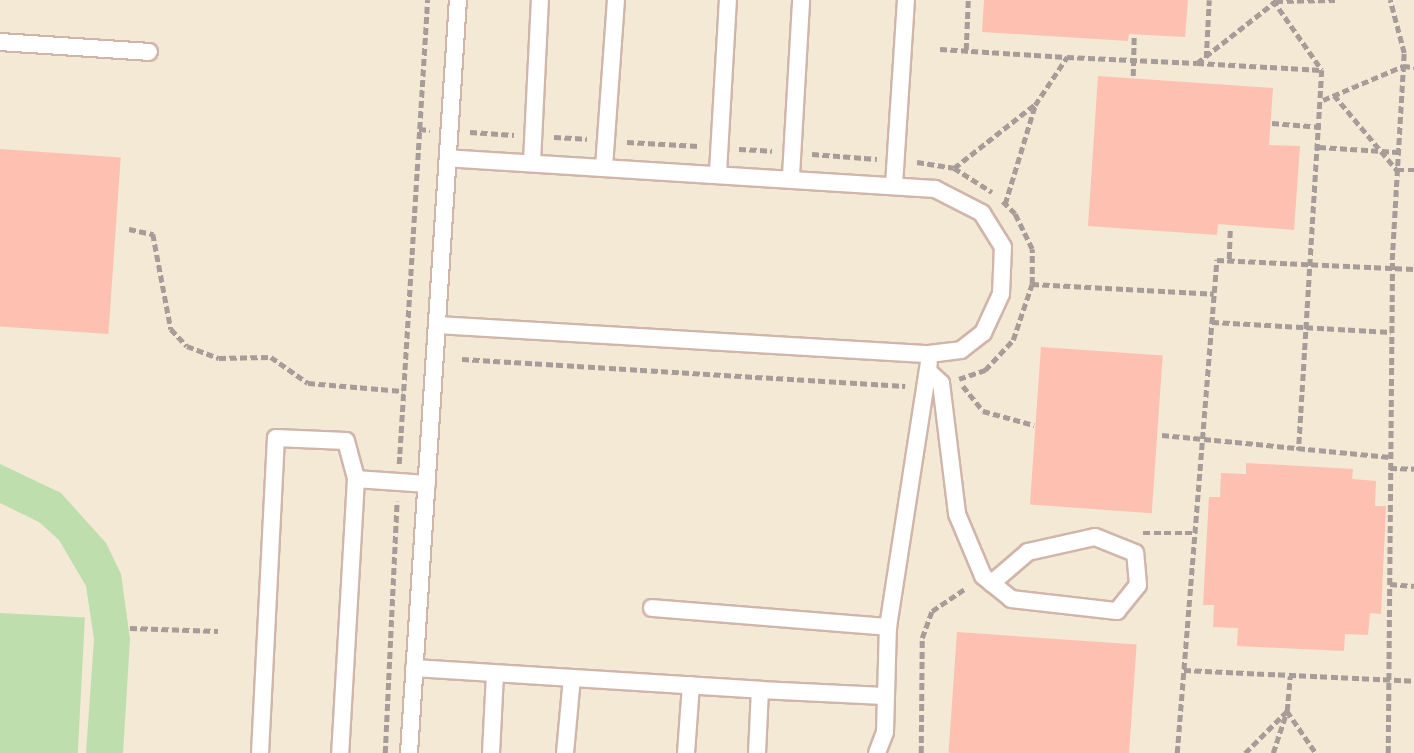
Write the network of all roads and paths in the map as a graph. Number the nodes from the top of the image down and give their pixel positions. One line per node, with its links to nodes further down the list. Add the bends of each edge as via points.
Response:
1 (427, 0): 59 (path)
2 (458, 0): 34 (lane)
3 (540, 0): 35 (lane)
4 (616, 0): 36 (lane)
5 (727, 0): 40 (lane)
6 (801, 0): 41 (lane)
7 (906, 0): 42 (lane)
8 (968, 0): 16 (path)
9 (1209, 0): 19 (path)
10 (1335, 0): 12 (path)
11 (1390, 0): 22 (path)
12 (1275, 1): 19 (path); 24 (path)
13 (1134, 36): 20 (path)
14 (0, 41): 17 (lane)
15 (940, 50): 16 (path)
16 (966, 50): 18 (path)
17 (149, 52)
18 (1067, 57): 20 (path); 28 (path)
19 (1206, 58): 21 (path)
20 (1134, 61): 21 (path); 25 (path)
21 (1196, 63): 24 (path)
22 (1403, 66): 23 (path); 26 (path); 33 (path)
23 (1414, 67)
24 (1322, 70): 27 (path)
25 (1133, 76)
26 (1334, 95): 27 (path); 32 (path)
27 (1322, 100): 30 (path)
28 (1035, 105): 37 (path); 43 (path)
29 (1272, 123): 30 (path)
30 (1321, 127): 31 (path)
31 (1319, 147): 32 (path); 47 (path)
32 (1382, 152): 33 (path); 38 (path)
33 (1398, 152): 38 (path)
34 (448, 158): 35 (lane); 53 (lane)
35 (532, 162): 36 (lane)
36 (604, 167): 40 (lane)
37 (954, 168)
38 (1397, 170): 39 (path); 49 (path)
39 (1414, 170)
40 (718, 172): 41 (lane)
41 (791, 176): 42 (lane)
42 (894, 185): 56 (lane, via 935,189 968,202 1003,247 1001,294 983,333 961,350)
43 (1006, 204)
44 (129, 229): 59 (path, via 153,234 171,329 187,346 219,358 271,356 308,383)
45 (1230, 230): 46 (path)
46 (1228, 259): 47 (path); 51 (path, via 1217,260)
47 (1311, 263): 49 (path); 54 (path)
48 (1414, 269): 49 (path)
49 (1392, 270): 55 (path)
50 (1032, 284): 51 (path)
51 (1214, 294): 52 (path)
52 (1213, 322): 54 (path); 62 (path)
53 (437, 325): 56 (lane); 69 (lane)
54 (1307, 327): 55 (path); 63 (path)
55 (1391, 332): 64 (path)
56 (929, 354): 57 (lane)
57 (929, 372): 72 (lane, via 941,383 957,514); 76 (lane, via 921,387 905,545)
58 (959, 379): 60 (path, via 983,411)
59 (403, 391): 68 (path)
60 (1034, 425)
61 (1162, 435): 62 (path)
62 (1203, 440): 63 (path); 71 (path)
63 (1299, 450): 64 (path)
64 (1390, 457): 65 (path)
65 (1390, 468): 66 (path); 73 (path)
66 (1414, 469)
67 (356, 479): 68 (lane); 90 (lane, via 345,441 276,438); 91 (lane)
68 (398, 482): 69 (lane); 92 (path)
69 (428, 484): 79 (lane)
70 (1136, 533): 71 (path)
71 (1195, 533): 80 (path)
72 (988, 580): 72 (lane, via 1012,599 1117,611 1138,585 1135,553 1095,537 1028,552); 99 (path, via 932,611 922,638)
73 (1390, 584): 74 (path); 84 (path)
74 (1414, 586)
75 (652, 608): 76 (lane)
76 (888, 627): 88 (lane)
77 (130, 628): 78 (path)
78 (218, 631)
79 (414, 668): 81 (lane); 93 (lane)
80 (1184, 670): 82 (path); 100 (path)
81 (495, 674): 83 (lane); 94 (lane)
82 (1290, 676): 84 (path); 89 (path)
83 (572, 678): 86 (lane); 95 (lane)
84 (1389, 681): 85 (path); 104 (path)
85 (1414, 681)
86 (691, 685): 87 (lane); 96 (lane)
87 (760, 690): 88 (lane); 97 (lane)
88 (884, 696): 98 (lane, via 885,732)
89 (1287, 711): 101 (path); 102 (path); 103 (path)
90 (260, 753)
91 (340, 753)
92 (385, 753)
93 (409, 753)
94 (491, 753)
95 (565, 753)
96 (686, 753)
97 (757, 753)
98 (877, 753)
99 (920, 753)
100 (1177, 753)
101 (1245, 753)
102 (1273, 753)
103 (1316, 753)
104 (1388, 753)

